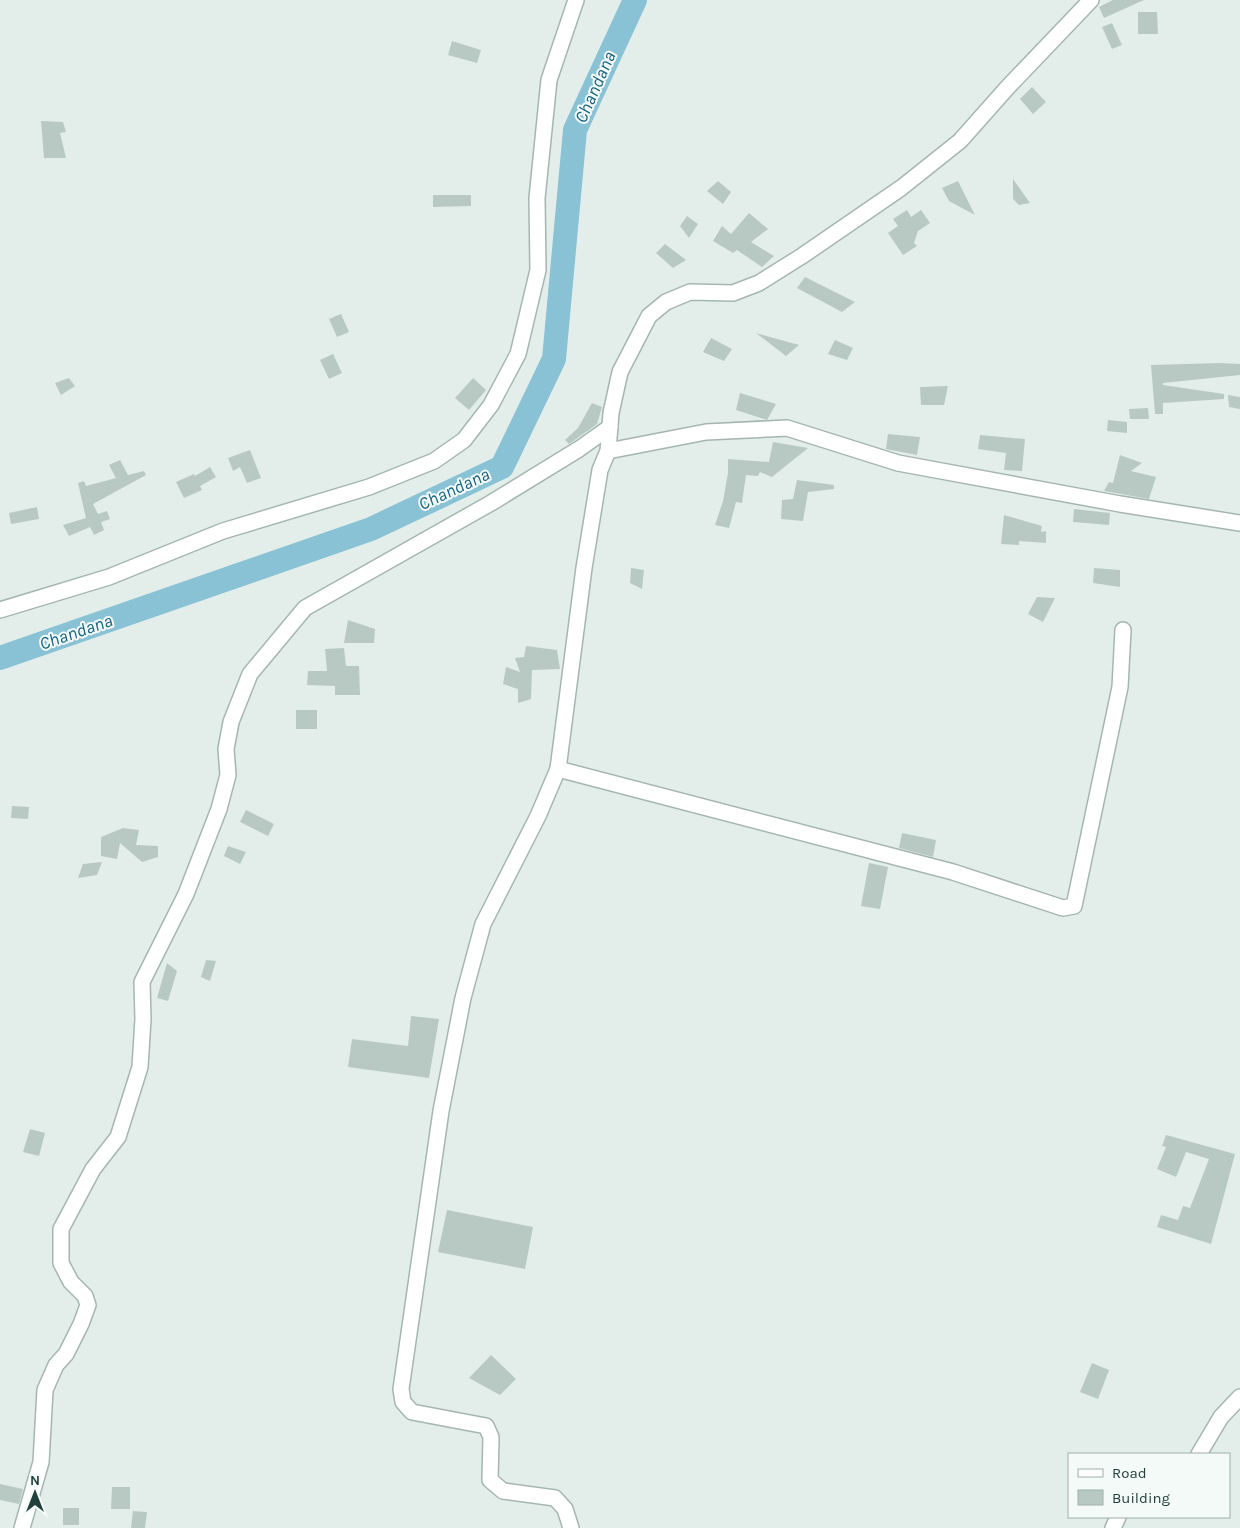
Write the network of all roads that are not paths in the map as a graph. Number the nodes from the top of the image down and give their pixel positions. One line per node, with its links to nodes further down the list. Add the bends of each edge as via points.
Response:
1 (576, 0): 6 (street, via 549,80 537,198 538,270 518,354 491,405 464,440 434,461 369,487 223,531 109,577)
2 (1091, 0): 3 (street, via 960,141 901,188 759,283 733,293 690,292 666,302 649,316 620,372)
3 (610, 427): 4 (street); 11 (street, via 491,503 304,608 250,674 231,722 226,749 228,775 219,809 186,894 142,982 140,1068 118,1137 93,1169 61,1229 62,1263 71,1282 85,1296 88,1306 45,1390 41,1462)
4 (608, 451): 5 (street, via 706,432 787,428 898,463); 8 (street, via 600,470 584,568)
5 (1240, 523)
6 (0, 610)
7 (1123, 630): 8 (street, via 1120,687 1074,906 1062,908 953,872)
8 (558, 769): 12 (street, via 483,924 463,998 441,1111 400,1389 403,1402 412,1412 486,1426 491,1437 490,1480 503,1491 555,1498 565,1509)
9 (1240, 1397): 10 (street, via 1221,1417)
10 (1200, 1453)
11 (22, 1528)
12 (571, 1528)

